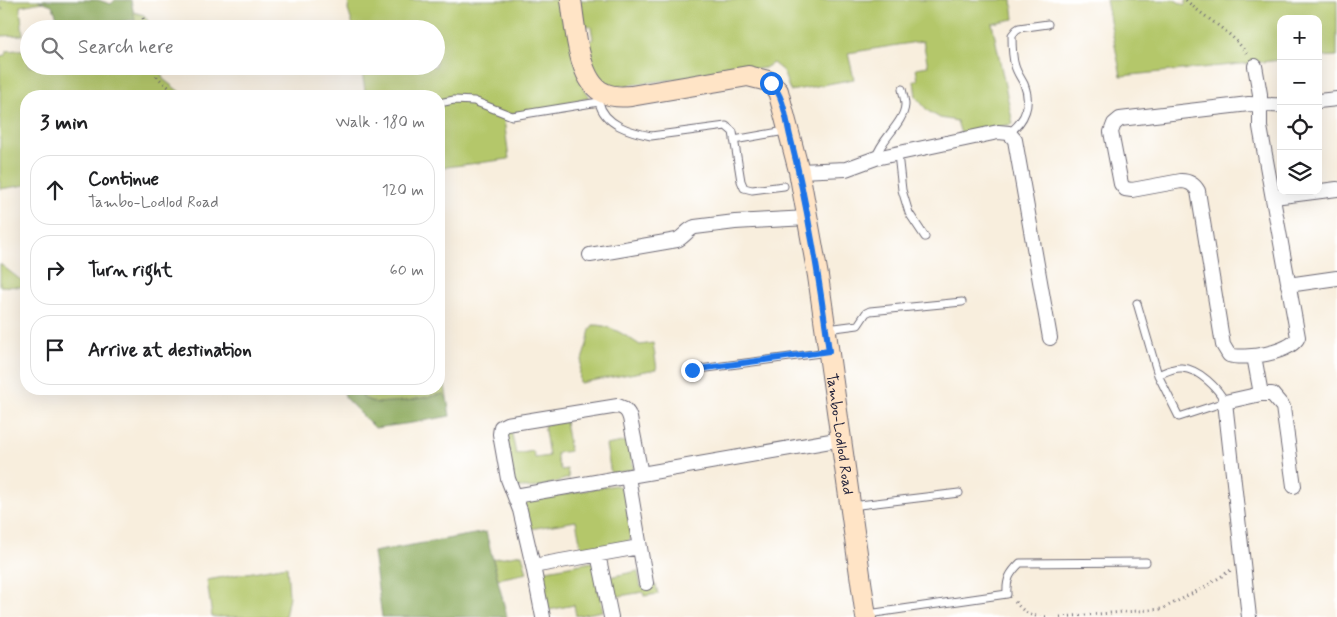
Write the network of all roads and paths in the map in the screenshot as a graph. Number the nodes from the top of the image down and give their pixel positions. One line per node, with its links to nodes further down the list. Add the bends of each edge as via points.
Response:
1 (572, 0): 8 (street, via 584,69)
2 (1186, 0): 4 (path, via 1226,31)
3 (1048, 24): 15 (lane, via 1019,28 1012,35 1015,66 1026,89 1027,104 1023,119)
4 (1254, 66): 12 (street)
5 (157, 75): 7 (path)
6 (902, 89): 18 (lane, via 904,110)
7 (172, 90)
8 (601, 98): 11 (lane, via 512,116 474,101); 14 (street, Tambo-Lodlod Road, via 756,77 768,81 778,91); 16 (lane, via 601,109 610,121 640,134 661,136 726,126 732,130)
9 (1337, 99): 10 (street)
10 (1322, 101)
11 (445, 102)
12 (1260, 104): 13 (street); 22 (street, via 1260,127); 33 (street, via 1120,119 1111,132 1121,184 1125,189 1181,181 1195,186 1223,345 1234,356)
13 (1277, 105)
14 (788, 130): 16 (lane); 19 (street, Tambo-Lodlod Road)
15 (1009, 133): 17 (street, via 998,132); 31 (street, via 1015,140)
16 (734, 140): 20 (lane, via 744,188)
17 (898, 154): 18 (street); 24 (lane, via 902,190 909,213)
18 (876, 158): 19 (street, via 846,169)
19 (798, 171): 23 (street, Tambo-Lodlod Road)
20 (784, 186)
21 (1337, 189): 22 (street)
22 (1274, 197): 27 (street)
23 (808, 218): 25 (street, via 695,227 677,240); 30 (street, Tambo-Lodlod Road)
24 (925, 237)
25 (590, 255)
26 (1337, 278): 27 (street)
27 (1288, 285): 33 (street, via 1297,339 1284,349)
28 (962, 302): 30 (lane, via 870,311 858,325)
29 (1137, 303): 35 (lane)
30 (826, 329): 32 (street, Tambo-Lodlod Road)
31 (1050, 338)
32 (829, 351): 34 (lane); 38 (street, Tambo-Lodlod Road)
33 (1254, 356): 36 (street)
34 (692, 370)
35 (1158, 375): 37 (lane, via 1186,368 1213,386); 37 (lane, via 1179,417)
36 (1261, 394): 37 (street); 40 (street, via 1272,394 1282,407)
37 (1225, 402): 47 (street)
38 (842, 439): 39 (street); 43 (street, Tambo-Lodlod Road)
39 (635, 475): 42 (street); 42 (street, via 630,418 622,407 506,424 500,434 508,479); 44 (street)
40 (1294, 486)
41 (960, 492): 43 (lane)
42 (515, 496): 48 (street)
43 (851, 506): 51 (street, Tambo-Lodlod Road)
44 (639, 547): 45 (street); 49 (street)
45 (598, 554): 48 (street); 53 (street)
46 (1146, 562): 50 (lane, via 1020,563 1009,574)
47 (1243, 562): 55 (path, via 1205,587 1162,609); 56 (street)
48 (533, 566): 52 (street)
49 (646, 583)
50 (1008, 594): 51 (lane); 54 (path, via 1025,613)
51 (865, 616)
52 (542, 617)
53 (611, 617)
54 (1049, 617)
55 (1060, 617)
56 (1250, 617)

